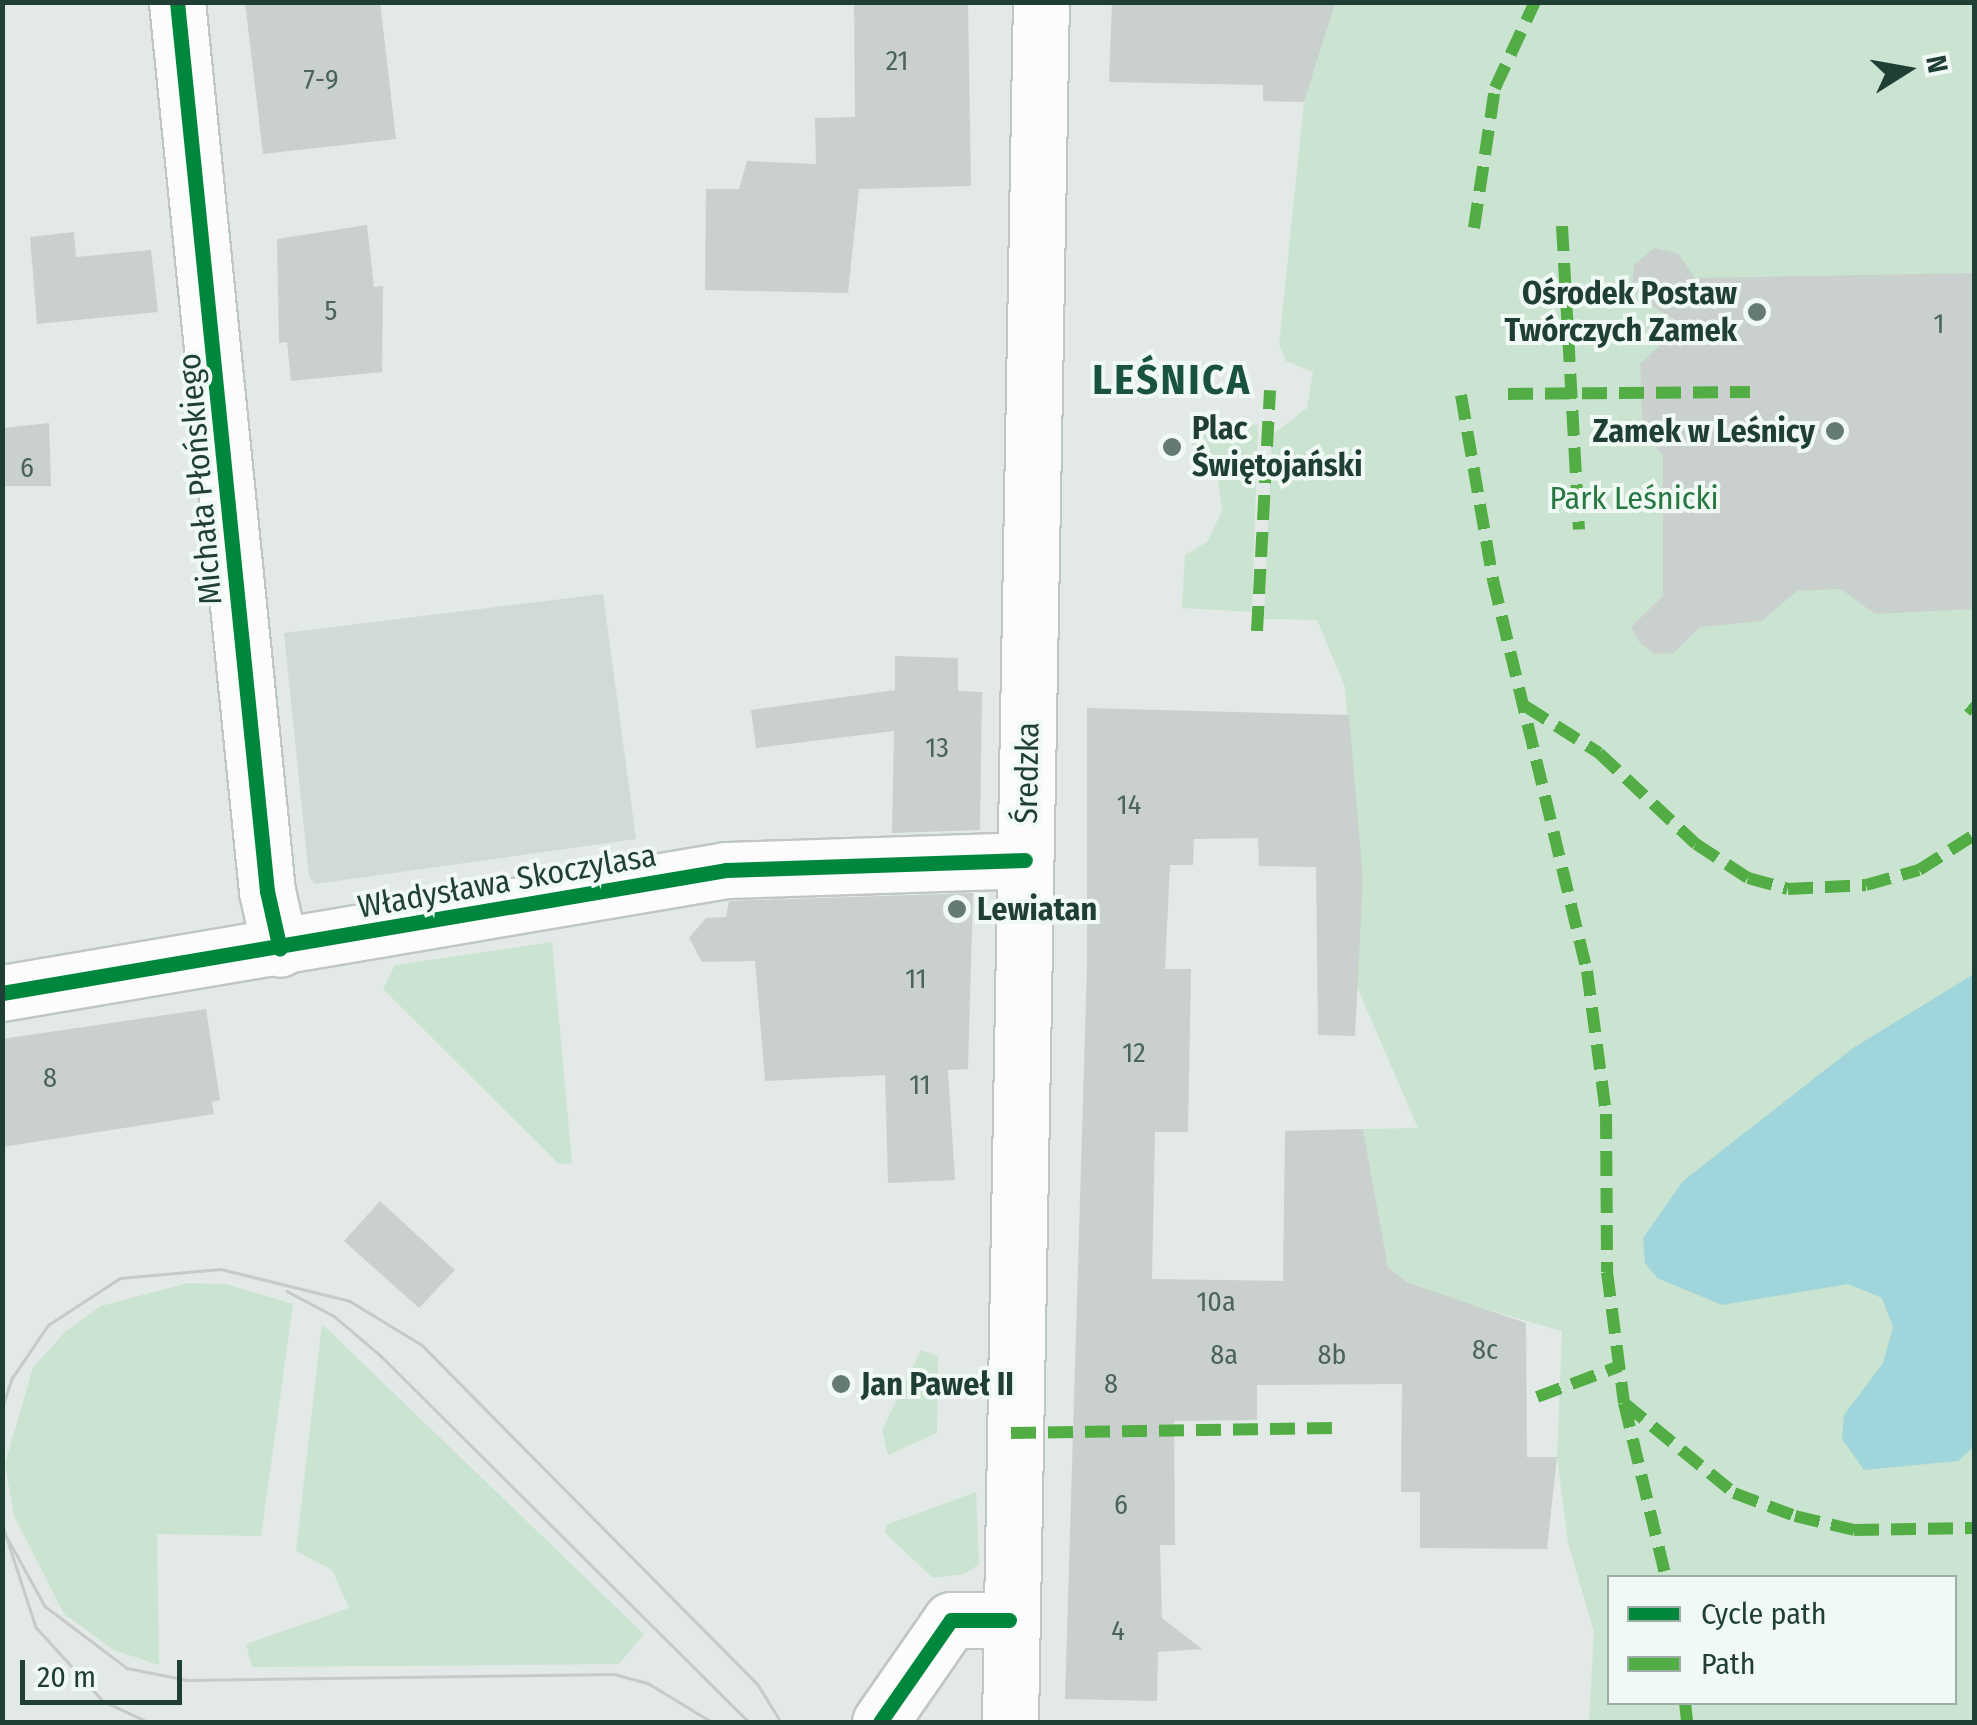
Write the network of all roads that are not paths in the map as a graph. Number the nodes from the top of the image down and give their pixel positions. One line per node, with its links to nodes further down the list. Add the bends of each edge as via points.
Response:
1 (177, 2): 4 (street, Michała Płońskiego, via 267,891)
2 (1041, 2): 3 (street, Średzka)
3 (1025, 860): 4 (street, Władysława Skoczylasa, via 726,870); 6 (street, Średzka)
4 (280, 949): 5 (street, Władysława Skoczylasa)
5 (2, 993)
6 (1009, 1620): 7 (street, via 951,1620); 8 (street, Średzka)
7 (880, 1722)
8 (1010, 1722)

